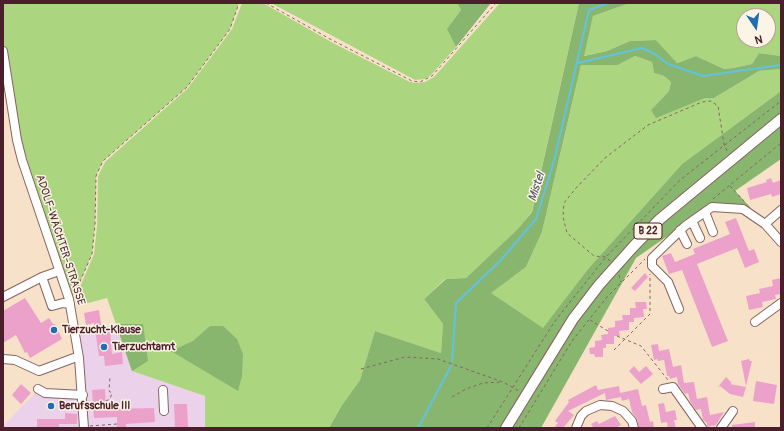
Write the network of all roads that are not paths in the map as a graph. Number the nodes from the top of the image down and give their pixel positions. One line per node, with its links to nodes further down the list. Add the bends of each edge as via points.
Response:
1 (3, 51): 2 (street, ADOLF-WÄCHTER-STRASSE)
2 (5, 84): 13 (street, ADOLF-WÄCHTER-STRASSE, via 22,160)
3 (781, 119): 29 (main road, B 22, via 660,219 599,285 573,319)
4 (781, 210): 7 (street)
5 (705, 212): 6 (street); 7 (street, via 712,207 743,209); 9 (street)
6 (692, 221): 8 (street); 10 (street)
7 (765, 224): 11 (street)
8 (680, 230): 12 (street); 18 (street, via 652,258 652,266 668,282)
9 (713, 232)
10 (700, 238)
11 (781, 242)
12 (687, 244)
13 (59, 270): 14 (street); 16 (street, ADOLF-WÄCHTER-STRASSE)
14 (42, 277): 15 (street); 16 (street, via 52,306)
15 (3, 297)
16 (70, 301): 20 (street, ADOLF-WÄCHTER-STRASSE)
17 (781, 303): 19 (street)
18 (679, 309)
19 (755, 322)
20 (80, 358): 21 (street, via 39,371 16,360); 25 (street, ADOLF-WÄCHTER-STRASSE)
21 (3, 359)
22 (38, 389): 25 (street, via 45,393)
23 (663, 389): 32 (street, via 673,387)
24 (163, 390): 26 (street)
25 (82, 395): 28 (street, ADOLF-WÄCHTER-STRASSE)
26 (164, 411)
27 (733, 411): 33 (street)
28 (84, 427)
29 (506, 428)
30 (576, 428): 31 (street, via 586,411 600,405 612,406 623,411 632,421)
31 (634, 428)
32 (702, 428)
33 (721, 428)

